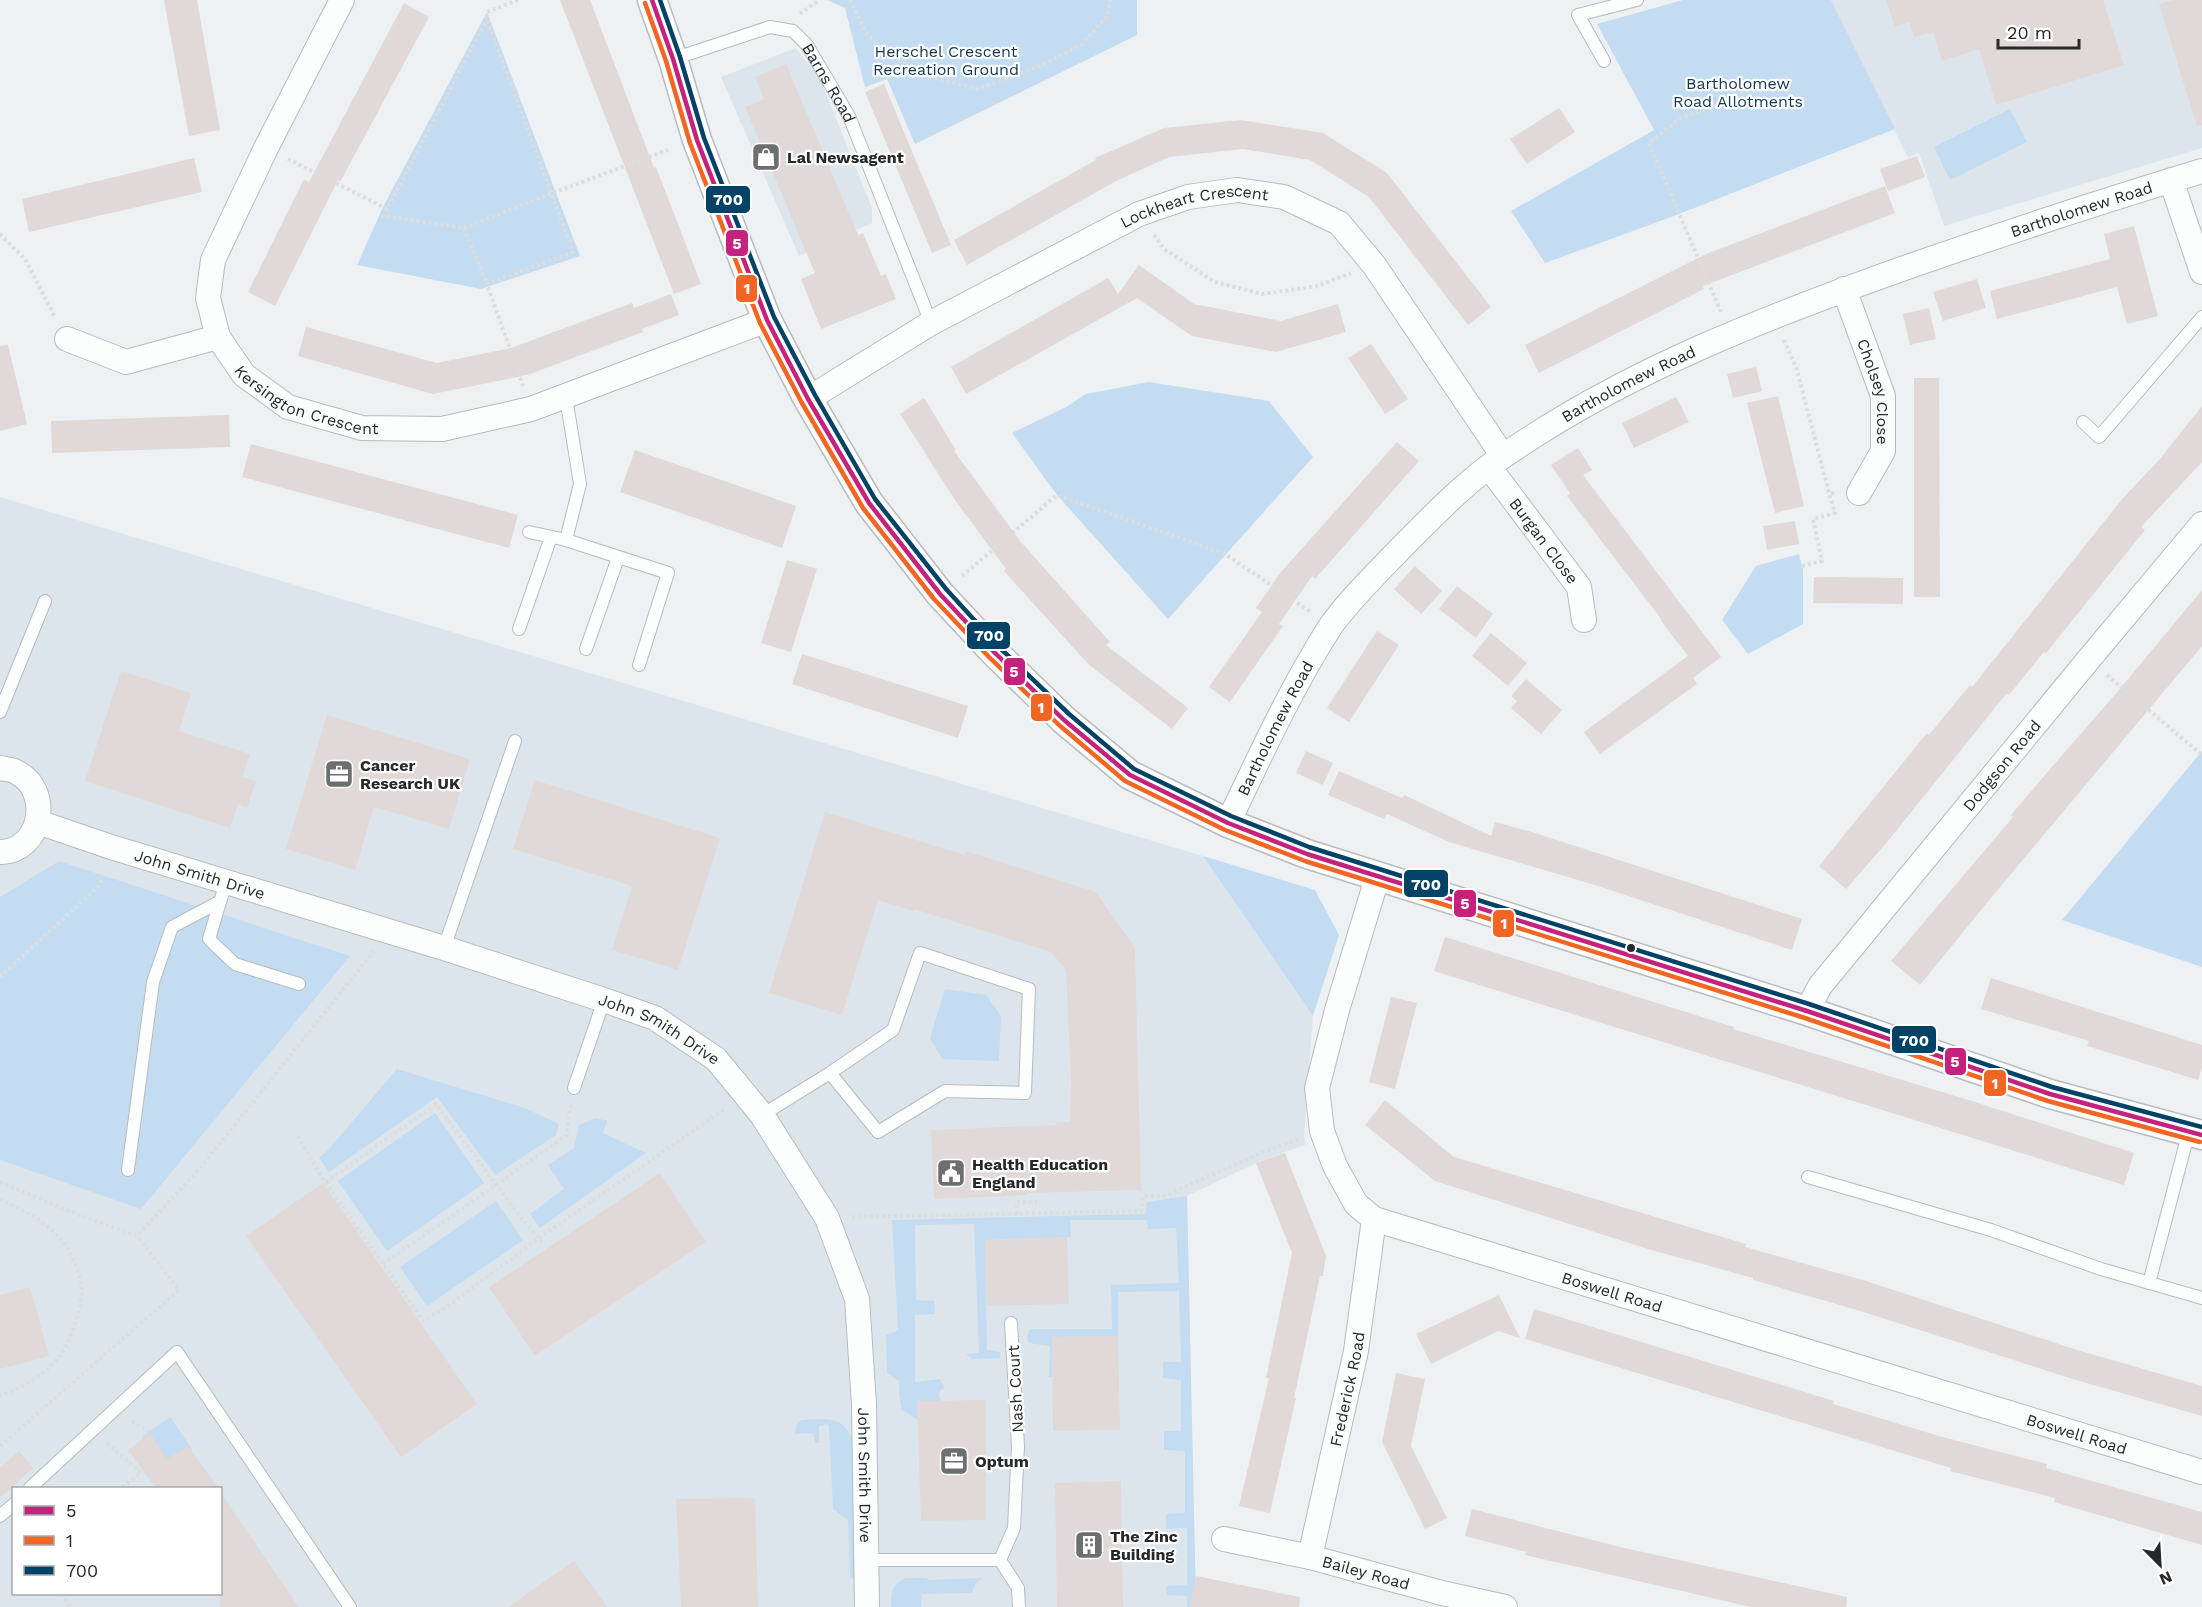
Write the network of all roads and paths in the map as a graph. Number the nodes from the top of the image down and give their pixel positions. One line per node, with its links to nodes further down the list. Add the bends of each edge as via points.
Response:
1 (342, 0): 12 (street, Kersington Crescent)
2 (518, 0): 7 (path, via 487,12)
3 (652, 0): 8 (street)
4 (850, 0): 5 (path, via 865,31 884,52 932,76 978,89 1040,66 1081,45 1108,15)
5 (1110, 0)
6 (1637, 0): 9 (lane, via 1578,15)
7 (487, 19): 15 (path); 16 (path)
8 (673, 59): 11 (street); 27 (lane, Barns Road, via 770,27 793,31 807,45 849,116)
9 (1604, 61)
10 (1792, 74): 28 (path, via 1678,120 1649,144)
11 (697, 140): 15 (path); 26 (street)
12 (266, 148): 16 (path); 29 (street, Kersington Crescent, via 213,260 208,298)
13 (2202, 171): 14 (street, Bartholomew Road)
14 (2171, 180): 21 (street); 23 (street, Bartholomew Road)
15 (551, 193): 18 (path); 22 (path, via 573,252)
16 (387, 209): 18 (path, via 383,216)
17 (1139, 214): 20 (street, Lockheart Crescent, via 1188,197 1237,190 1284,197 1339,223); 20 (path, via 1164,249 1215,282 1262,294 1318,286); 27 (street, Lockheart Crescent)
18 (464, 228): 22 (path)
19 (0, 234): 30 (path, via 25,259)
20 (1374, 265): 35 (street, Lockheart Crescent)
21 (2202, 272)
22 (488, 284): 33 (path)
23 (1844, 289): 25 (street, Bartholomew Road); 37 (street, Cholsey Close, via 1883,396 1883,451)
24 (2202, 316): 34 (lane, via 2099,437)
25 (1773, 318): 28 (street, Bartholomew Road); 36 (path, via 1797,369)
26 (767, 320): 31 (street, Kersington Crescent); 32 (street)
27 (931, 323): 32 (street, Lockheart Crescent)
28 (1730, 335): 35 (street, Bartholomew Road, via 1603,393)
29 (218, 337): 30 (street, via 126,362); 33 (street, Kersington Crescent, via 244,375 288,406 362,428 442,429)
30 (67, 339)
31 (566, 397): 33 (street, Kersington Crescent); 41 (lane, via 580,484)
32 (808, 399): 44 (street, via 869,503)
33 (531, 409)
34 (2083, 423)
35 (1496, 461): 46 (street, Burgan Close, via 1579,587); 47 (street, Bartholomew Road, via 1414,535)
36 (1829, 493): 37 (path); 43 (path, via 1834,513 1813,519 1822,561)
37 (1859, 493)
38 (2202, 524): 50 (street, Dodgson Road)
39 (529, 532): 40 (lane)
40 (551, 537): 41 (lane); 48 (lane)
41 (566, 540): 42 (lane)
42 (618, 558): 49 (lane); 51 (lane, via 668,573)
43 (1802, 566)
44 (940, 594): 47 (path, via 1057,495 1225,554); 57 (street, via 1064,720 1130,775)
45 (45, 601): 52 (lane)
46 (1584, 620)
47 (1331, 626): 57 (street, Bartholomew Road, via 1270,733)
48 (519, 630)
49 (586, 649)
50 (2088, 659): 54 (path); 67 (street, Dodgson Road, via 1820,986)
51 (639, 665)
52 (0, 712)
53 (515, 741): 63 (lane)
54 (2202, 754)
55 (0, 768): 56 (street, via 27,779 36,791 40,805)
56 (38, 822): 58 (street, John Smith Drive); 59 (street, via 21,846)
57 (1228, 823): 60 (street, via 1306,854)
58 (111, 847): 61 (street, John Smith Drive); 64 (path, via 100,885)
59 (0, 852)
60 (1378, 875): 67 (street); 72 (street, Boswell Road, via 1317,1088)
61 (222, 892): 62 (street, John Smith Drive); 65 (lane, via 209,939 235,964); 75 (lane, via 172,927 153,982)
62 (386, 930): 63 (street, John Smith Drive); 85 (path, via 380,943 208,1158)
63 (444, 948): 66 (street, John Smith Drive)
64 (0, 977)
65 (299, 984)
66 (604, 999): 69 (lane); 70 (street, John Smith Drive, via 655,1018 716,1059)
67 (1807, 1011): 73 (street, via 2050,1094)
68 (830, 1073): 68 (lane, via 893,1030 920,953 1029,989 1025,1093 945,1092 878,1132); 71 (lane)
69 (574, 1088): 79 (path, via 566,1136)
70 (746, 1096): 71 (street, John Smith Drive); 86 (path)
71 (762, 1115): 83 (street, John Smith Drive)
72 (1322, 1131): 82 (path, via 1164,1196 1143,1196 1141,1211); 84 (street, Boswell Road, via 1356,1204)
73 (2195, 1133): 88 (lane)
74 (298, 1136): 78 (path)
75 (129, 1170)
76 (1808, 1178): 88 (lane, via 1991,1230)
77 (0, 1182): 85 (path)
78 (326, 1182): 79 (path, via 436,1104); 87 (path)
79 (497, 1185): 86 (path); 87 (path)
80 (0, 1199): 91 (path, via 44,1222 65,1244 82,1289 61,1355 35,1378)
81 (1037, 1202): 82 (path, via 1017,1202)
82 (1017, 1214): 83 (path)
83 (827, 1218): 101 (street, John Smith Drive, via 857,1299 864,1404)
84 (1374, 1219): 94 (street, Boswell Road); 100 (street, Frederick Road, via 1356,1351)
85 (137, 1236): 93 (path, via 179,1290)
86 (541, 1240): 87 (path, via 423,1321)
87 (383, 1264)
88 (2149, 1283): 89 (lane)
89 (2202, 1298)
90 (1011, 1323): 102 (lane, Nash Court, via 1018,1458 1014,1528)
91 (0, 1396)
92 (93, 1430): 95 (lane); 96 (path, via 141,1473); 104 (lane, via 177,1352)
93 (0, 1446)
94 (2202, 1472)
95 (31, 1487)
96 (122, 1487)
97 (12, 1506): 98 (lane)
98 (0, 1516)
99 (1224, 1539): 100 (street, Bailey Road)
100 (1310, 1557): 103 (street, Bailey Road)
101 (866, 1560): 102 (lane); 105 (street, John Smith Drive)
102 (1000, 1560): 106 (lane, via 1018,1588)
103 (1440, 1600): 107 (street, Bailey Road)
104 (350, 1607)
105 (867, 1607)
106 (1019, 1607)
107 (1506, 1607)

